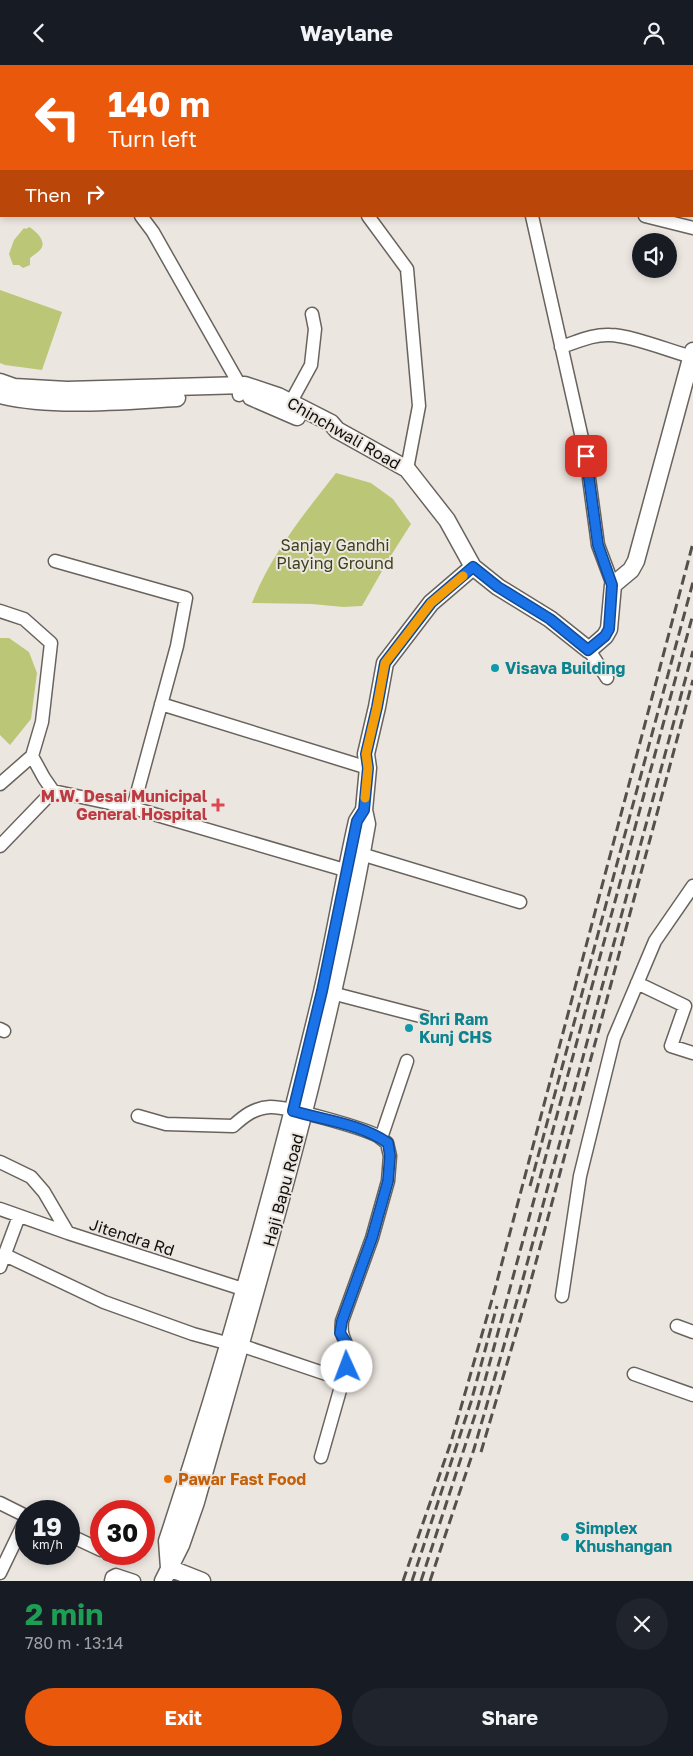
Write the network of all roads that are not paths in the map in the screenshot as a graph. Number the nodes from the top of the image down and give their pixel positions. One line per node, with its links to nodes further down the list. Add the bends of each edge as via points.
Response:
1 (142, 217): 10 (street)
2 (369, 217): 14 (street, via 407,269 419,406)
3 (532, 217): 7 (street)
4 (649, 217): 5 (street)
5 (693, 228)
6 (312, 314): 13 (street, via 315,329 310,365)
7 (561, 347): 8 (street, via 593,336 611,334); 17 (street, via 586,456 598,545)
8 (692, 354): 17 (street, via 636,561 631,570)
9 (0, 382): 12 (street, Chinchwali Road, via 14,387)
10 (239, 390): 12 (street, Chinchwali Road); 13 (street, Chinchwali Road, via 245,385 278,396)
11 (0, 395): 12 (street, via 58,403)
12 (113, 395)
13 (288, 407): 14 (street, Chinchwali Road, via 331,423 337,430)
14 (407, 469): 16 (street, Chinchwali Road, via 447,520)
15 (55, 561): 21 (street, via 186,598)
16 (473, 567): 19 (street, Chinchwali Road, via 498,587 550,619); 23 (street, Haji Bapu Road, via 431,603 385,663 366,754)
17 (612, 585): 19 (street, via 609,629)
18 (0, 611): 22 (street, via 24,619 51,643 42,722)
19 (588, 650): 20 (street)
20 (608, 678)
21 (161, 703): 23 (street); 26 (street)
22 (32, 756): 24 (street); 25 (street)
23 (368, 768): 27 (street, Haji Bapu Road, via 364,810 357,821)
24 (0, 784)
25 (53, 791): 26 (street); 28 (street)
26 (133, 808): 30 (street)
27 (360, 832): 29 (street, Haji Bapu Road); 30 (street, Haji Bapu Road)
28 (0, 846)
29 (361, 854): 30 (street, Haji Bapu Road); 32 (street)
30 (352, 872): 34 (street, Haji Bapu Road)
31 (693, 886): 33 (street, via 655,941)
32 (520, 902)
33 (637, 983): 36 (street, via 686,1006 671,1045); 47 (street, via 614,1038 580,1176)
34 (327, 991): 35 (street); 38 (street, Haji Bapu Road)
35 (428, 1018)
36 (693, 1053)
37 (407, 1061): 40 (street)
38 (298, 1112): 39 (street, via 271,1107 249,1112 233,1126 166,1123); 40 (street); 46 (street, Haji Bapu Road)
39 (138, 1115)
40 (380, 1138): 52 (street, via 388,1143 388,1181 372,1238 342,1321 340,1333 350,1355)
41 (0, 1162): 44 (street, via 31,1177 44,1192)
42 (0, 1209): 43 (street, Jitendra Rd)
43 (19, 1216): 44 (street, Jitendra Rd); 45 (street)
44 (68, 1233): 46 (street, Jitendra Rd)
45 (2, 1261): 50 (street, via 193,1334)
46 (250, 1292): 50 (street, Haji Bapu Road)
47 (562, 1296)
48 (677, 1326): 49 (street)
49 (693, 1332)
50 (236, 1341): 52 (street); 59 (street, Haji Bapu Road, via 187,1505 181,1545)
51 (634, 1374): 53 (street)
52 (344, 1379): 54 (street)
53 (693, 1395)
54 (321, 1457)
55 (0, 1503): 56 (street)
56 (15, 1511)
57 (15, 1541): 58 (street)
58 (0, 1573)
59 (166, 1575): 62 (street)
60 (111, 1581): 61 (street, via 116,1575)
61 (134, 1581)
62 (202, 1581)

